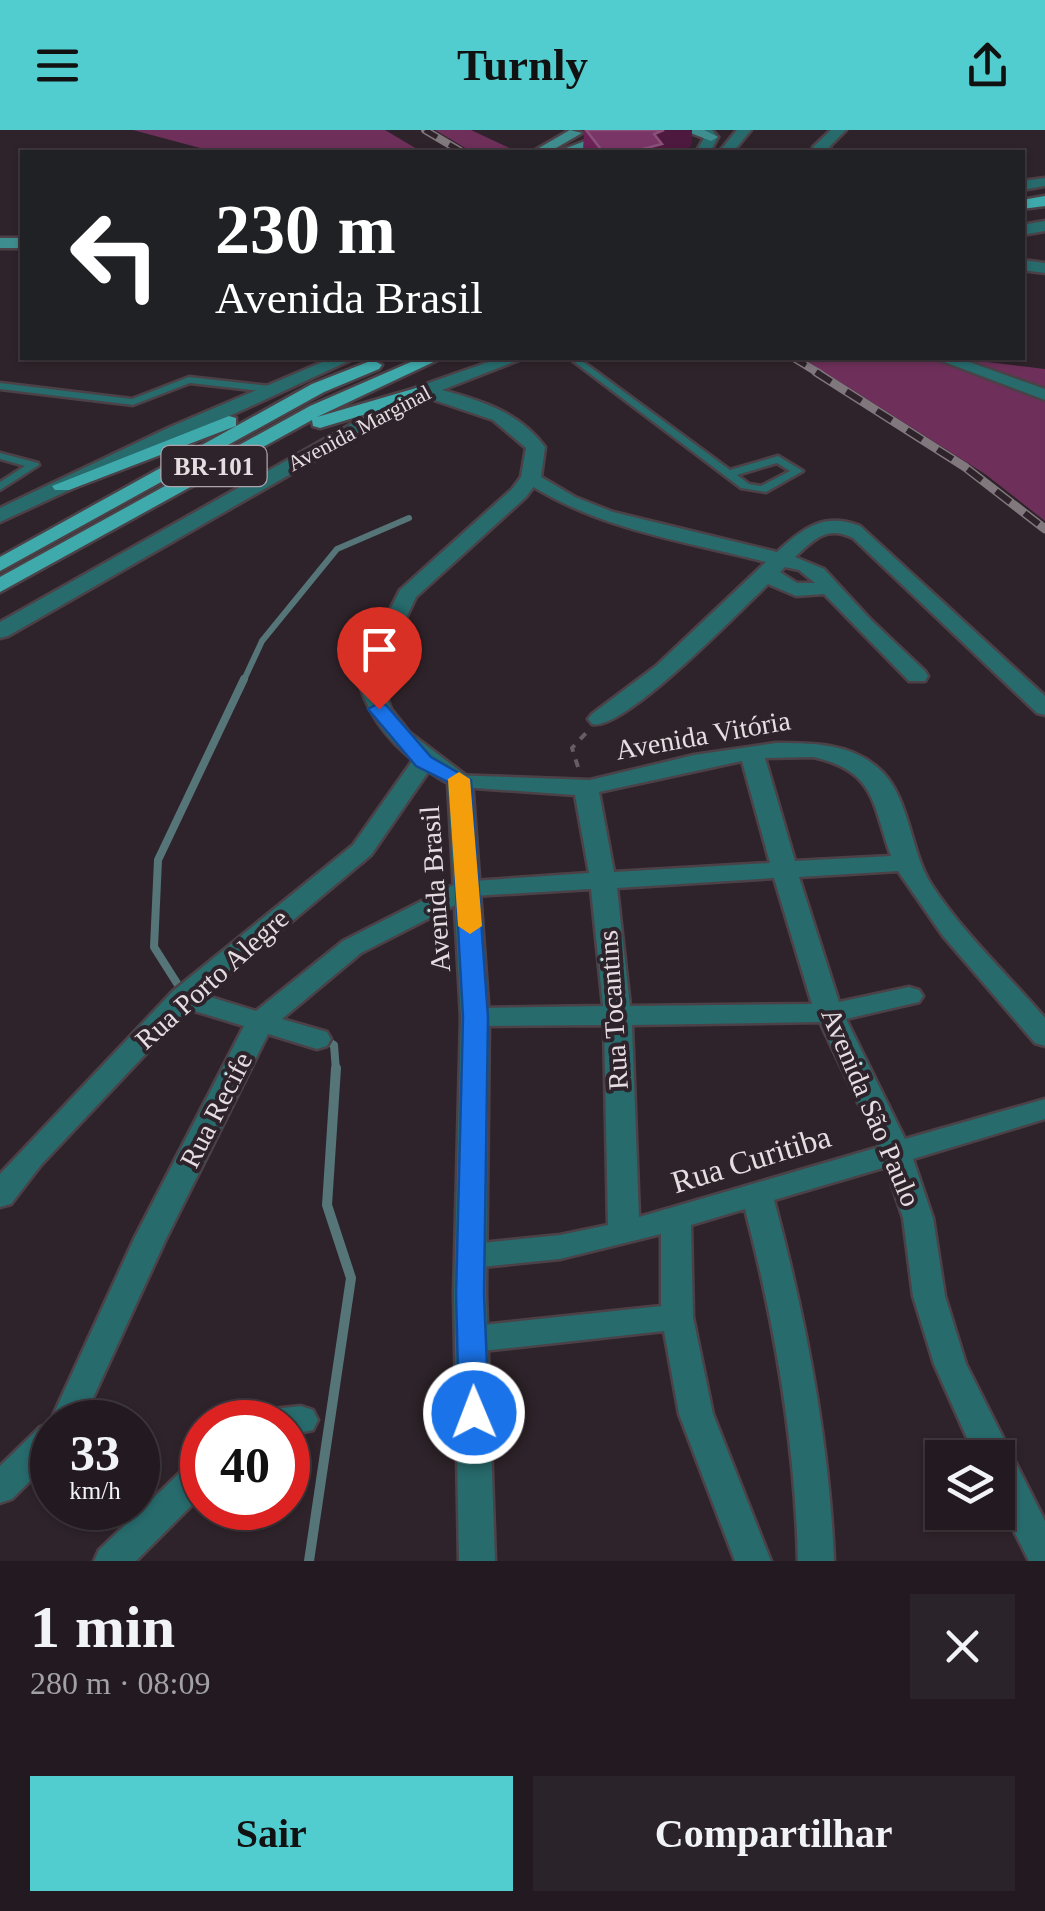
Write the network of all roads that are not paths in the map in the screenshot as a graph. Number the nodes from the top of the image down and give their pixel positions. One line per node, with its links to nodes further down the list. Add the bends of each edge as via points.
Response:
1 (578, 130): 8 (main road)
2 (638, 130): 6 (main road)
3 (690, 130): 7 (main road)
4 (744, 130): 10 (street)
5 (839, 130): 11 (street, via 820,147)
6 (618, 131): 9 (main road)
7 (707, 133)
8 (543, 150)
9 (570, 150)
10 (728, 150)
11 (824, 150)
12 (341, 360): 20 (street)
13 (387, 360): 19 (main road, BR-101)
14 (428, 360): 23 (main road, BR-101)
15 (508, 360): 21 (street, Avenida Marginal)
16 (577, 360): 25 (lane)
17 (949, 360): 22 (street)
18 (0, 386): 20 (lane, via 133,402 188,380)
19 (318, 388): 27 (main road); 30 (main road, BR-101)
20 (270, 390): 27 (street)
21 (423, 391): 23 (main road); 26 (street, via 498,412 526,432 536,447); 33 (street, Avenida Marginal)
22 (1045, 395)
23 (262, 439): 32 (main road, BR-101)
24 (0, 456): 28 (lane, via 34,465)
25 (729, 474): 25 (lane, via 762,490 798,471 778,459)
26 (531, 477): 31 (street, via 568,502); 38 (street, Avenida Brasil, via 407,594 368,675 379,709)
27 (62, 486): 29 (street)
28 (0, 487)
29 (5, 510)
30 (0, 565)
31 (775, 568): 34 (street, via 806,566); 35 (street, via 810,532 845,525); 36 (street, via 664,671)
32 (0, 586)
33 (0, 630)
34 (918, 676)
35 (1045, 708)
36 (600, 719)
37 (752, 753): 40 (street, Avenida Vitória); 41 (street, Avenida Vitória, via 802,746 861,765 884,794); 42 (street, Avenida São Paulo)
38 (424, 762): 39 (street, Avenida Brasil); 46 (street, Rua Porto Alegre, via 362,850)
39 (460, 780): 40 (street, Avenida Vitória); 44 (street, Avenida Brasil)
40 (586, 788): 43 (street, Rua Tocantins)
41 (906, 862): 42 (street); 51 (street, Avenida Vitória, via 939,914)
42 (782, 872): 43 (street); 47 (street, Avenida São Paulo)
43 (602, 878): 44 (street); 49 (street, Rua Tocantins)
44 (468, 888): 48 (street, Avenida Brasil); 50 (street, Rua Recife, via 352,947)
45 (908, 996): 47 (street)
46 (184, 998): 50 (street); 56 (street, Rua Porto Alegre)
47 (829, 1013): 49 (street); 54 (street, Avenida São Paulo)
48 (475, 1017): 49 (street); 59 (street, Avenida Brasil)
49 (618, 1018): 58 (street, Rua Tocantins)
50 (260, 1022): 52 (street); 62 (street, Rua Recife)
51 (1045, 1036)
52 (317, 1039)
53 (1045, 1109): 54 (street, Rua Curitiba)
54 (896, 1152): 55 (street, Rua Curitiba); 63 (street, Avenida São Paulo, via 918,1218 939,1330)
55 (757, 1195): 57 (street, Rua Curitiba); 72 (street, via 805,1418)
56 (0, 1196)
57 (676, 1218): 58 (street, Rua Curitiba); 60 (street)
58 (624, 1234): 59 (street, Rua Curitiba)
59 (472, 1256): 61 (street, Avenida Brasil)
60 (677, 1318): 61 (street); 71 (street, via 696,1414)
61 (472, 1339): 70 (street, Avenida Brasil)
62 (75, 1400)
63 (985, 1440)
64 (30, 1459): 65 (street)
65 (0, 1488)
66 (180, 1495): 69 (street)
67 (1015, 1499): 68 (street)
68 (1045, 1556)
69 (112, 1561)
70 (477, 1561)
71 (753, 1561)
72 (816, 1561)

